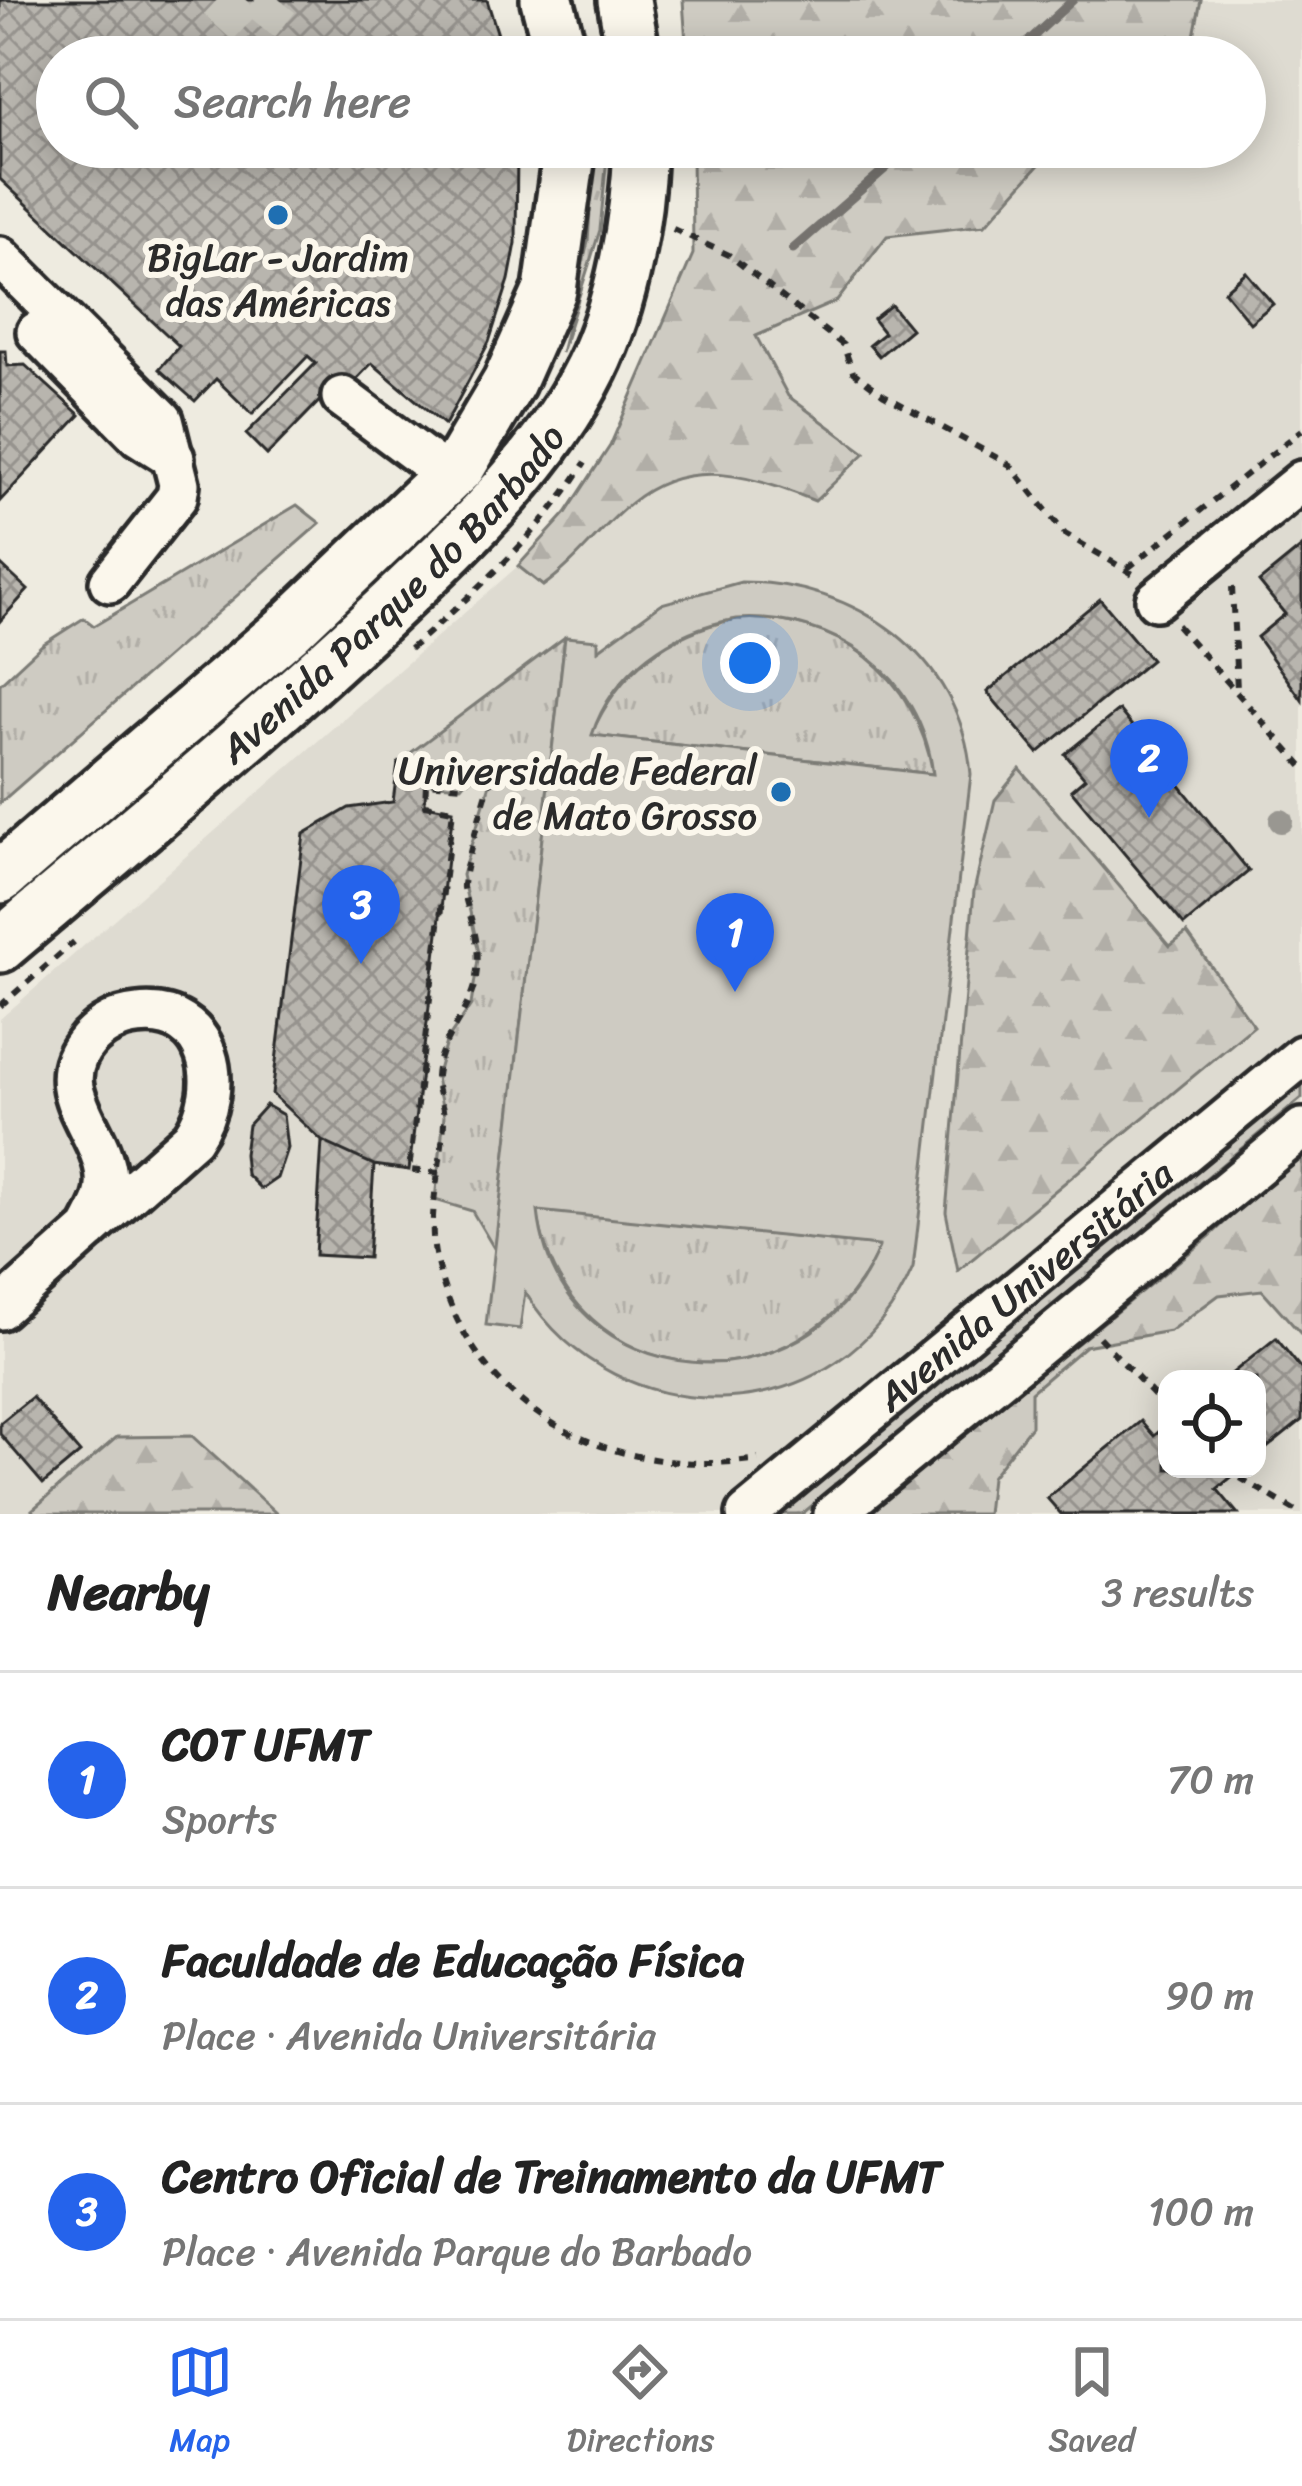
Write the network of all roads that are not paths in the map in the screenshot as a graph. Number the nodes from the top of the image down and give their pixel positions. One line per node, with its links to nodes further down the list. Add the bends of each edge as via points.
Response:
1 (547, 0): 3 (main road)
2 (624, 0): 4 (main road)
3 (556, 36)
4 (630, 36)
5 (568, 168): 11 (main road, Avenida Parque do Barbado, via 550,290 509,382)
6 (637, 168): 16 (main road, Avenida Parque do Barbado, via 621,286 591,368 523,469 477,525 358,636)
7 (0, 257): 10 (street, via 163,420)
8 (0, 294): 10 (street, via 139,436)
9 (342, 397): 11 (street)
10 (174, 458): 13 (street, via 177,496)
11 (448, 476): 15 (main road, Avenida Parque do Barbado, via 320,600)
12 (1302, 481): 14 (street)
13 (110, 582)
14 (1156, 600)
15 (0, 877)
16 (0, 946)
17 (1302, 1056): 21 (street, Avenida Universitária)
18 (1302, 1129): 22 (street, Avenida Universitária)
19 (89, 1230): 19 (street, via 106,1196 106,1173 74,1099 75,1062 88,1040 118,1018 164,1015 201,1040 211,1063 205,1120); 20 (street)
20 (0, 1309)
21 (747, 1514)
22 (834, 1514)

